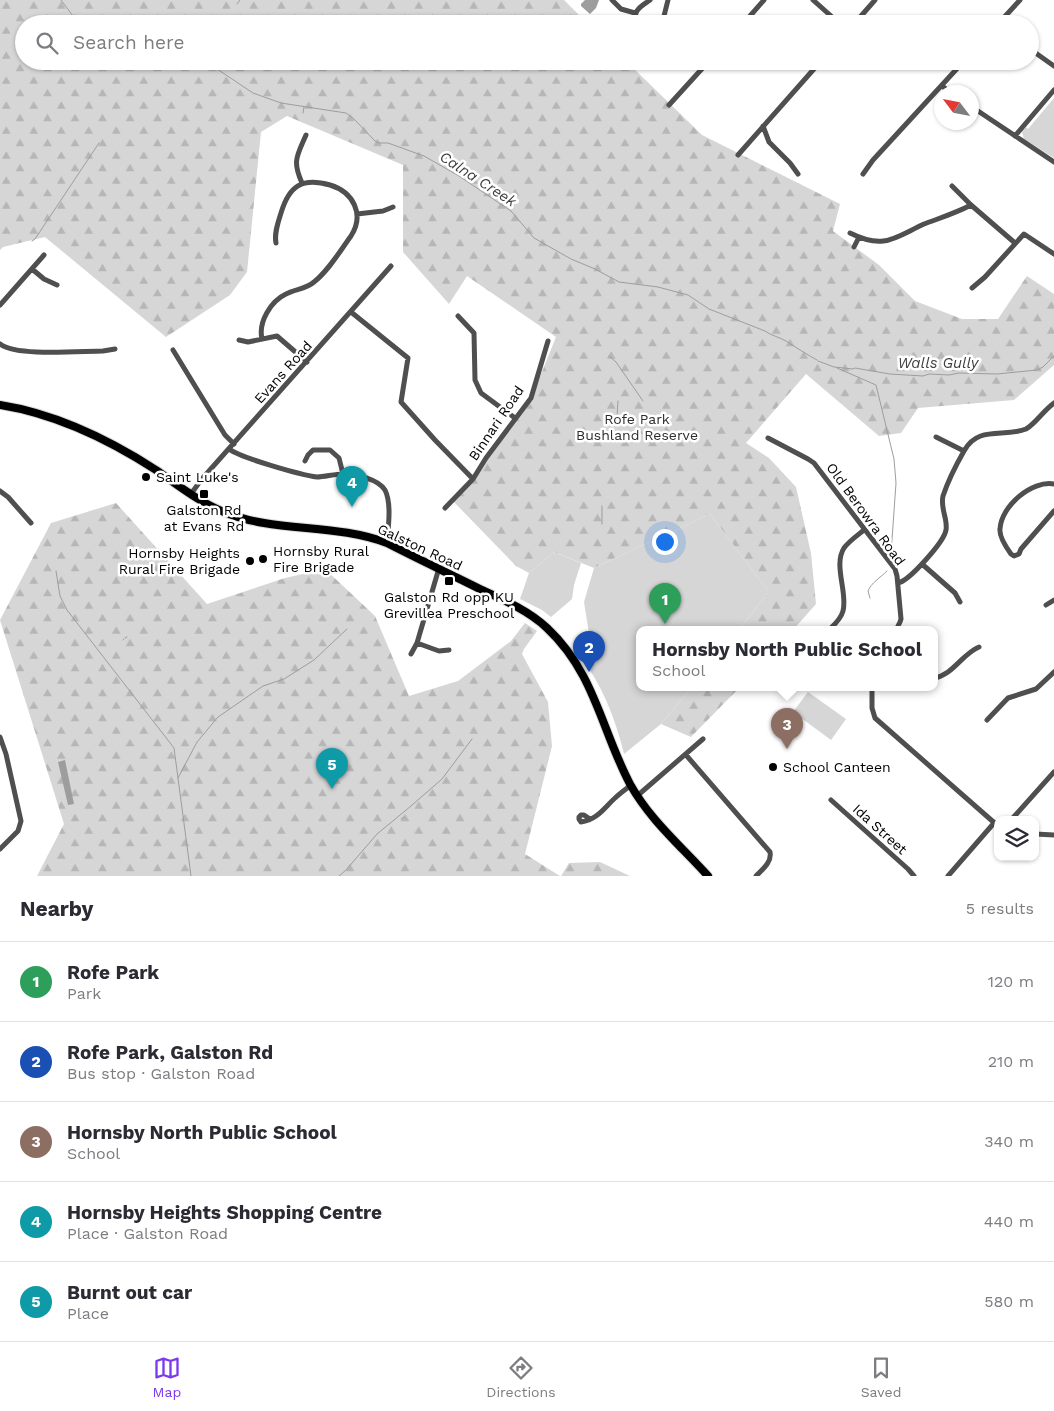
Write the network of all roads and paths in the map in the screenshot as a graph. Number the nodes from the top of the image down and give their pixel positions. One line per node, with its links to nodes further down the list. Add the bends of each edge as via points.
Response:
1 (612, 0): 8 (street, via 621,9)
2 (650, 0): 8 (street)
3 (668, 0): 9 (street)
4 (764, 0): 10 (street)
5 (813, 0): 11 (street)
6 (874, 0): 12 (street)
7 (1020, 0): 13 (street)
8 (634, 13)
9 (664, 15)
10 (751, 15)
11 (830, 15)
12 (862, 15)
13 (1006, 15)
14 (1039, 55): 15 (street)
15 (1054, 66)
16 (700, 70): 22 (street)
17 (813, 70): 24 (street)
18 (956, 70): 19 (street)
19 (943, 85)
20 (1054, 90): 26 (street)
21 (934, 95): 30 (street)
22 (669, 105)
23 (979, 112): 26 (street)
24 (763, 126): 27 (street); 29 (street, via 769,142)
25 (306, 135): 31 (street, via 296,164)
26 (1014, 136): 28 (street)
27 (738, 155)
28 (1054, 162)
29 (798, 174)
30 (863, 174)
31 (302, 183): 35 (street, via 312,181 340,189 351,199); 38 (street, via 284,203)
32 (952, 186): 33 (street)
33 (971, 205): 37 (street, via 894,239 878,242); 39 (street)
34 (393, 207): 35 (street)
35 (357, 214): 52 (street, via 353,233 321,275 306,287 278,299 269,310 264,318)
36 (850, 233): 37 (street)
37 (859, 237): 40 (street)
38 (276, 243)
39 (1016, 243): 41 (street, via 1024,234); 48 (street)
40 (854, 247)
41 (1054, 254)
42 (44, 255): 44 (street)
43 (391, 266): 50 (street, Evans Road)
44 (32, 269): 45 (street); 46 (street)
45 (27, 274): 46 (street); 49 (street)
46 (44, 278): 47 (street)
47 (57, 285)
48 (972, 288)
49 (0, 305)
50 (351, 312): 58 (street, Evans Road); 68 (street, via 408,358 401,402)
51 (458, 316): 61 (street, via 474,333 475,380 481,393)
52 (262, 339): 53 (street); 58 (street, via 279,337)
53 (239, 340)
54 (548, 341): 61 (street, Binnari Road, via 531,398)
55 (0, 344): 56 (street, via 32,352)
56 (114, 349)
57 (173, 350): 64 (street)
58 (307, 362): 64 (street, Evans Road)
59 (1054, 403): 65 (street, via 1031,426 981,435 973,439)
60 (0, 405): 71 (main road, Galston Road, via 88,431 142,461)
61 (515, 418): 68 (street, Binnari Road)
62 (936, 437): 65 (street)
63 (768, 438): 75 (street, Old Berowra Road, via 814,463)
64 (232, 446): 67 (street, via 240,456 301,474 318,477); 71 (street, Evans Road)
65 (964, 451): 77 (street, via 943,496 945,535)
66 (305, 461): 67 (street, via 313,450 330,450 339,458)
67 (343, 474): 76 (street, via 361,476 384,488 389,518)
68 (473, 479): 72 (street, Binnari Road)
69 (1054, 484): 73 (street, via 1048,483 1023,493 1004,514 1000,528 1012,556 1016,556)
70 (0, 491): 74 (street)
71 (191, 494): 76 (main road, Galston Road, via 237,517 352,533)
72 (445, 508)
73 (1054, 511)
74 (31, 523)
75 (864, 530): 79 (street, Old Berowra Road, via 895,569); 83 (street, via 841,553 844,603 840,617)
76 (387, 543): 78 (main road, Galston Road)
77 (922, 564): 79 (street); 81 (street)
78 (439, 568): 85 (street); 99 (main road, Galston Road, via 529,614 557,638 585,678)
79 (898, 583): 84 (street, Old Berowra Road, via 901,619)
80 (1054, 600): 82 (street)
81 (960, 602)
82 (1046, 605)
83 (832, 626)
84 (898, 626)
85 (417, 643): 87 (street, via 439,651); 88 (street)
86 (979, 647): 90 (street, via 946,674)
87 (449, 650)
88 (411, 654)
89 (1054, 672): 92 (street, via 1036,688 1008,698)
90 (938, 677)
91 (872, 691): 104 (street, via 875,718)
92 (987, 720)
93 (0, 737): 95 (street)
94 (703, 739): 96 (street)
95 (6, 754): 97 (street); 108 (street, via 21,821 18,831)
96 (686, 755): 100 (street); 110 (street, via 770,852 769,861)
97 (0, 756)
98 (1054, 772): 102 (street)
99 (631, 785): 100 (main road, Galston Road); 103 (street, via 597,817)
100 (638, 796): 109 (main road, Galston Road, via 658,823)
101 (830, 800): 111 (street, Ida Street)
102 (1015, 816)
103 (590, 819)
104 (994, 823)
105 (994, 827): 112 (street)
106 (1039, 834): 107 (street)
107 (1054, 835)
108 (0, 849)
109 (708, 876)
110 (756, 876)
111 (914, 876)
112 (948, 876)

